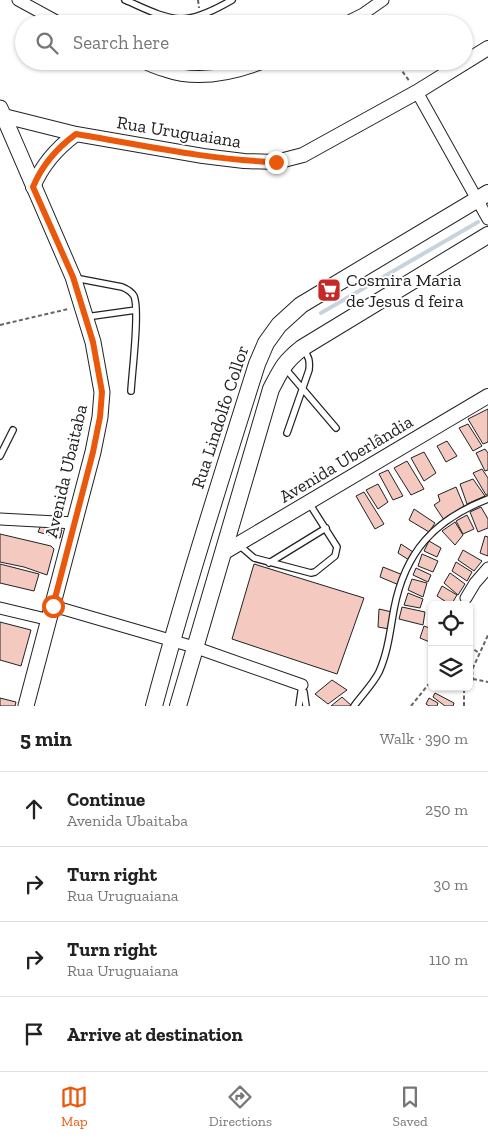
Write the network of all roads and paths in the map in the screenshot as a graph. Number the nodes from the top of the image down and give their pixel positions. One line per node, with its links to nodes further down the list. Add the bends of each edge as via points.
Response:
1 (18, 0): 5 (street)
2 (125, 0): 6 (lane)
3 (232, 0): 7 (lane)
4 (383, 0): 8 (street)
5 (46, 15)
6 (162, 15)
7 (200, 15)
8 (361, 15)
9 (488, 48): 10 (street, Rua Uruguaiana)
10 (473, 57)
11 (161, 70): 12 (street, via 188,76 221,76)
12 (247, 70)
13 (402, 70): 15 (path)
14 (452, 70): 15 (street, Rua Uruguaiana)
15 (417, 92): 17 (street, Rua Uruguaiana, via 303,155 276,162 202,156); 19 (street)
16 (2, 112): 17 (street, Rua Uruguaiana); 18 (main road, Avenida Ubaitaba)
17 (76, 134): 18 (street, via 50,158)
18 (33, 187): 22 (main road, Avenida Ubaitaba)
19 (482, 196): 20 (street); 48 (main road, Rua Lindolfo Collor, via 301,304 266,343)
20 (488, 219)
21 (488, 235): 26 (main road)
22 (73, 277): 23 (lane, via 127,289 133,295); 24 (main road, Avenida Ubaitaba)
23 (136, 310): 24 (lane); 29 (lane)
24 (84, 311): 25 (path); 38 (main road, Avenida Ubaitaba, via 102,392 93,452)
25 (0, 325)
26 (302, 348): 27 (main road); 28 (lane, via 310,362)
27 (283, 366): 28 (lane); 41 (main road, via 271,389)
28 (303, 390): 31 (lane); 33 (lane)
29 (131, 391)
30 (488, 396): 36 (street, Avenida Uberlândia)
31 (336, 428)
32 (13, 430): 34 (lane)
33 (287, 433)
34 (0, 456)
35 (488, 499): 63 (lane, via 440,524 409,564 394,607 388,647 378,674)
36 (309, 503): 39 (lane); 40 (street, Avenida Uberlândia)
37 (0, 519): 38 (street)
38 (75, 523): 46 (main road, Avenida Ubaitaba)
39 (326, 528): 42 (lane); 42 (lane, via 337,551 318,570 311,573)
40 (238, 544): 41 (street, Avenida Uberlândia); 42 (lane, via 254,558)
41 (224, 553): 49 (main road)
42 (269, 562)
43 (488, 568): 44 (street)
44 (466, 598)
45 (0, 608): 46 (street)
46 (52, 613): 48 (street); 58 (main road, Avenida Ubaitaba)
47 (488, 635): 51 (path)
48 (172, 640): 49 (street); 59 (main road, Rua Lindolfo Collor)
49 (194, 647): 56 (street); 60 (main road)
50 (473, 648): 51 (path)
51 (479, 652): 52 (path)
52 (473, 667)
53 (473, 679): 54 (path)
54 (488, 682)
55 (428, 685): 64 (path)
56 (303, 686): 61 (lane); 62 (lane)
57 (464, 691): 65 (path)
58 (26, 706)
59 (154, 706)
60 (178, 706)
61 (299, 706)
62 (306, 706)
63 (354, 706)
64 (411, 706)
65 (464, 706)

